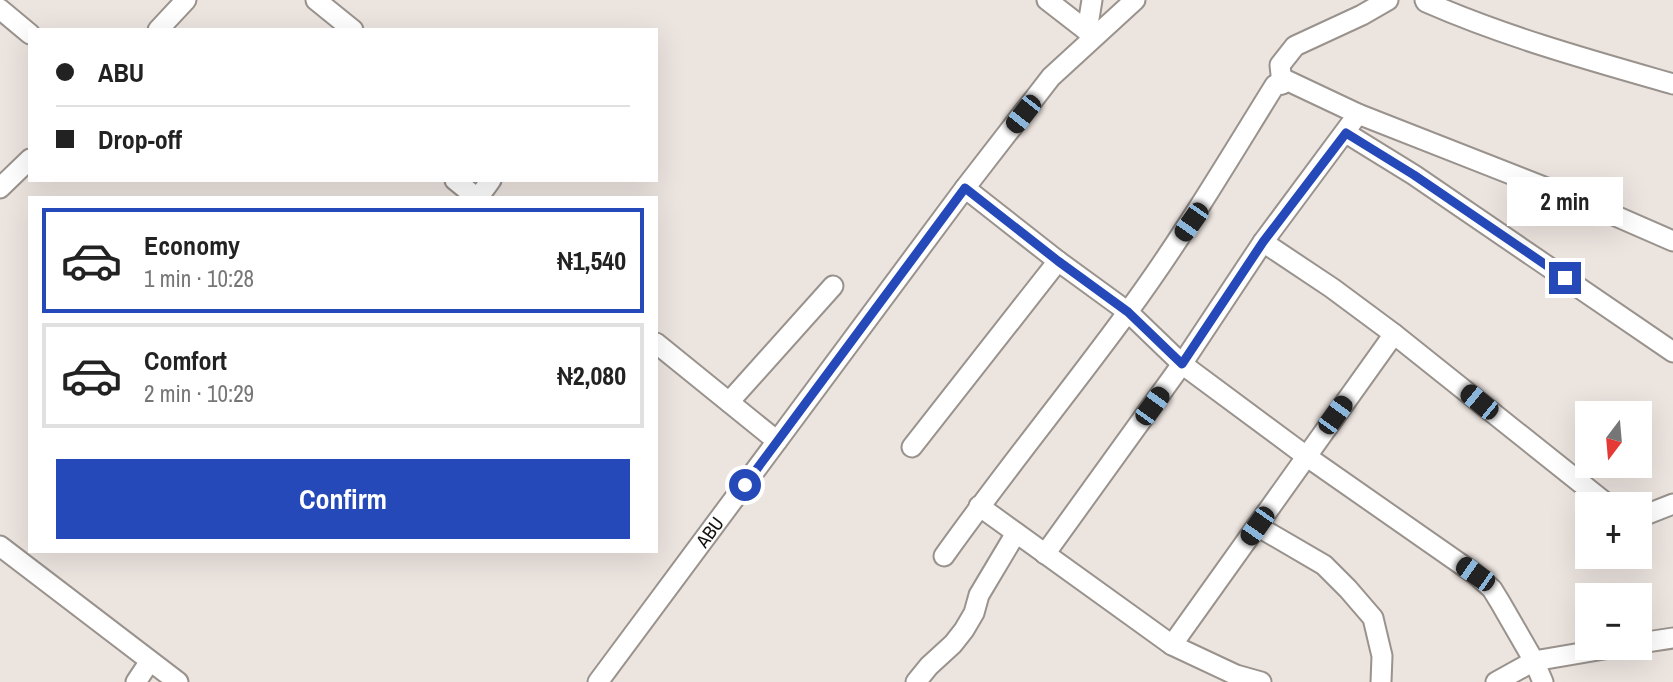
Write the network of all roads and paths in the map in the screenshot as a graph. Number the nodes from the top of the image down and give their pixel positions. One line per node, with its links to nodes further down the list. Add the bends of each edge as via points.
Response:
1 (186, 0): 9 (street)
2 (316, 0): 10 (street)
3 (1047, 0): 12 (street)
4 (1092, 0): 12 (street)
5 (1135, 0): 12 (street, ABU)
6 (1388, 0): 13 (street, via 1295,46 1280,65)
7 (1425, 0): 14 (street, via 1510,35)
8 (0, 9): 11 (street)
9 (160, 28)
10 (351, 28)
11 (28, 32)
12 (1091, 34): 21 (street, ABU)
13 (1282, 84): 15 (street, via 1286,80); 28 (street, via 1275,85 1191,222)
14 (1673, 84)
15 (1359, 114): 16 (street); 24 (street)
16 (1346, 133): 25 (street); 31 (street)
17 (28, 161): 20 (street)
18 (457, 182): 22 (street)
19 (489, 182): 23 (street)
20 (0, 188)
21 (965, 188): 26 (street); 34 (street, ABU)
22 (475, 196)
23 (479, 196)
24 (1673, 241)
25 (1263, 242): 29 (street); 32 (street)
26 (1058, 261): 28 (street); 35 (street)
27 (833, 286): 33 (street)
28 (1128, 312): 32 (street); 39 (street)
29 (1394, 334): 36 (street); 37 (street)
30 (658, 345): 33 (street)
31 (1673, 352)
32 (1182, 364): 36 (street); 44 (street)
33 (729, 402): 34 (street)
34 (777, 441): 54 (street, ABU)
35 (912, 447)
36 (1306, 456): 41 (street); 51 (street, via 1492,589)
37 (1592, 492)
38 (1673, 505): 40 (street)
39 (979, 506): 42 (street); 45 (street)
40 (1652, 513)
41 (1257, 526): 48 (street); 57 (street, via 1324,565 1373,618 1382,656)
42 (1016, 533): 44 (street); 55 (street, via 964,630)
43 (0, 546): 50 (street)
44 (1045, 554): 48 (street)
45 (944, 556)
46 (1673, 638): 47 (street)
47 (1652, 641)
48 (1172, 645): 56 (street)
49 (1575, 654): 51 (street)
50 (150, 661): 52 (street); 53 (street)
51 (1534, 661): 58 (street); 59 (street)
52 (136, 682)
53 (178, 682)
54 (598, 682)
55 (916, 682)
56 (1261, 682)
57 (1381, 682)
58 (1496, 682)
59 (1544, 682)

